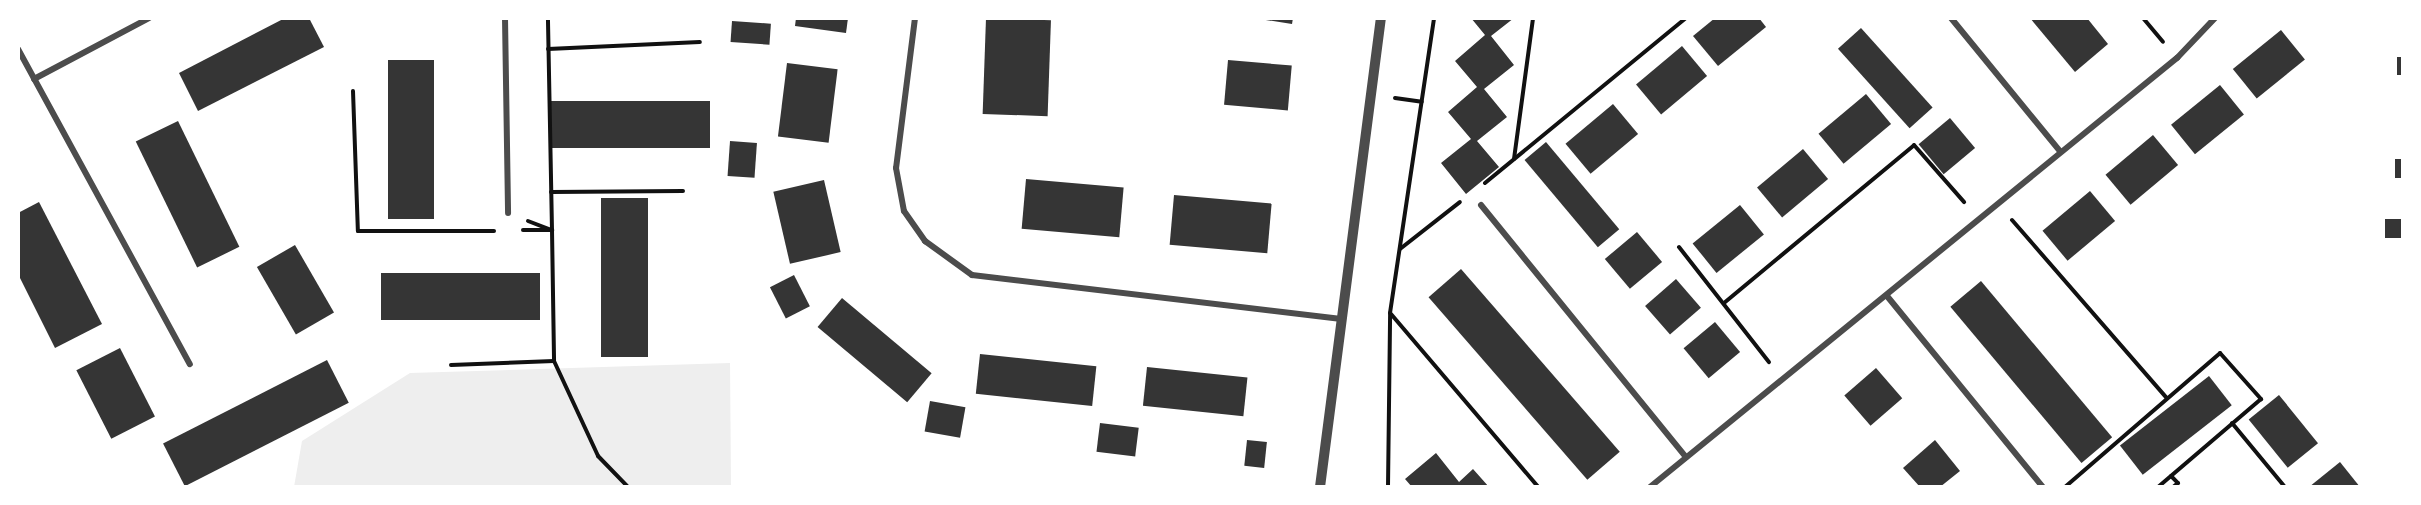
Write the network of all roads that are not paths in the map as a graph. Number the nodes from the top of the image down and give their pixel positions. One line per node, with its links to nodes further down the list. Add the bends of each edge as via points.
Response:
1 (149, 18): 8 (street)
2 (505, 18): 11 (street)
3 (915, 18): 13 (street, via 896,168 904,211 925,242 972,275)
4 (1381, 18): 13 (street)
5 (1951, 18): 9 (street)
6 (2215, 18): 9 (street, via 2177,58)
7 (18, 49): 8 (street)
8 (34, 79): 14 (street)
9 (2060, 151): 12 (street)
10 (1480, 205): 15 (street)
11 (508, 213)
12 (1887, 296): 15 (street); 18 (street)
13 (1341, 320): 16 (street)
14 (190, 364)
15 (1686, 457): 17 (street)
16 (1320, 487)
17 (1650, 487)
18 (2043, 487)

